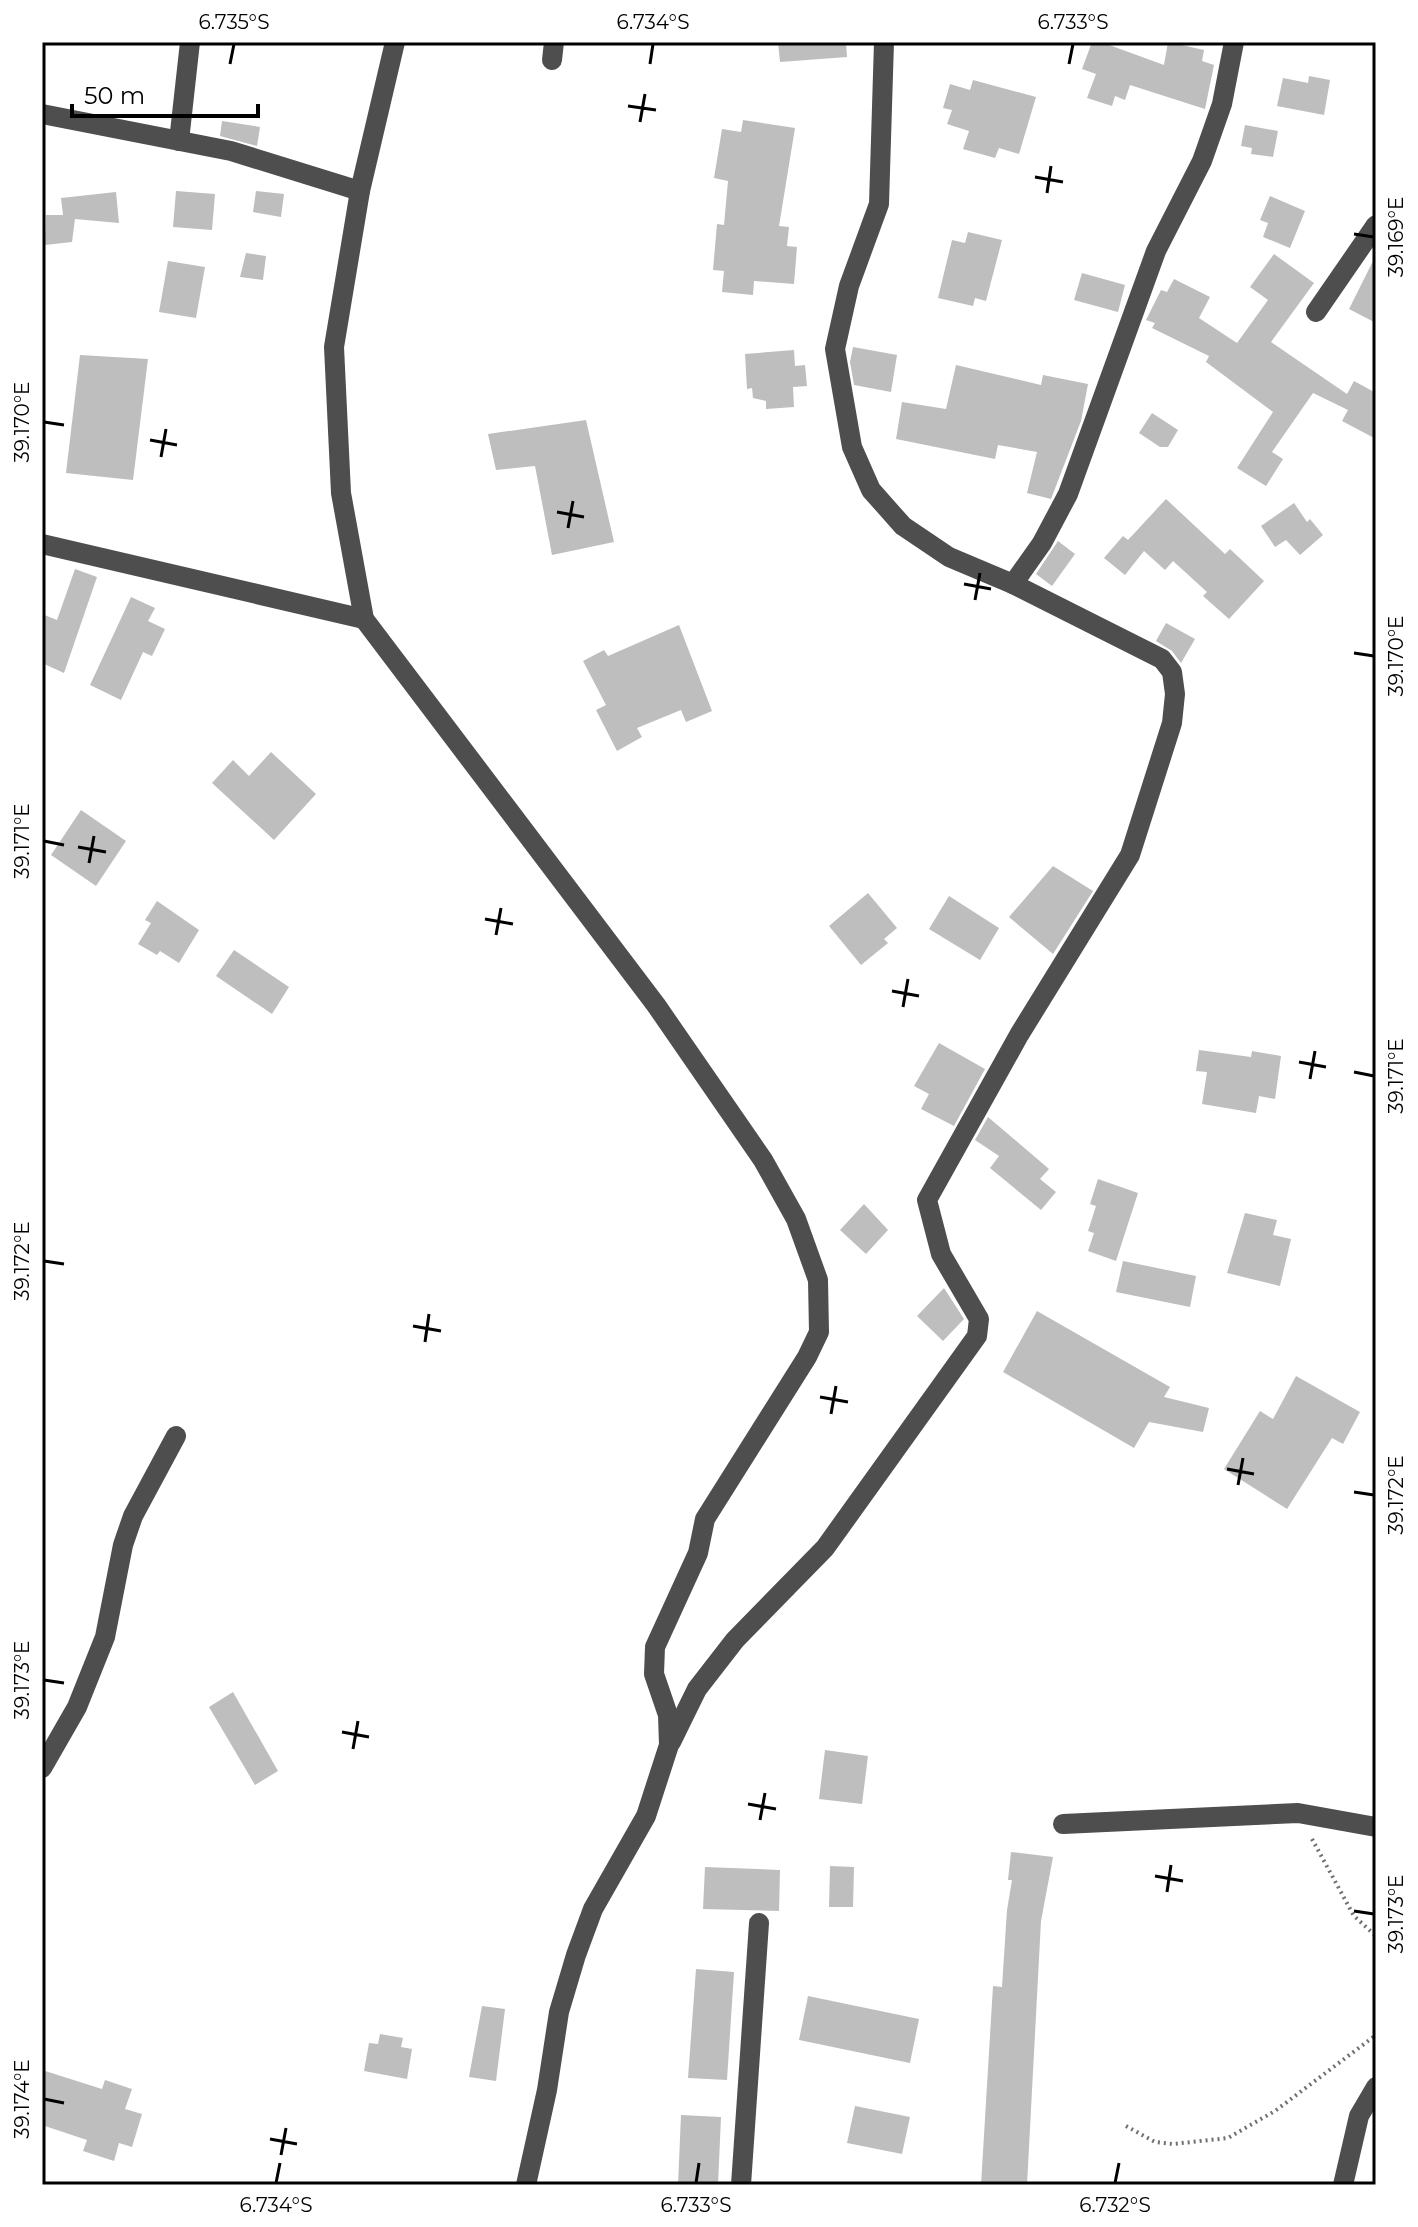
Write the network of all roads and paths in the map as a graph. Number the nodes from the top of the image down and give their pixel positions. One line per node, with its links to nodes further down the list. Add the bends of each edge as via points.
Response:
1 (190, 42): 6 (street)
2 (395, 42): 7 (street)
3 (884, 42): 11 (street, via 879,204 849,286 835,349 852,447 871,490 903,526 949,557)
4 (1234, 42): 11 (street, via 1222,104 1202,161 1156,251 1073,482 1042,543)
5 (42, 114): 6 (street)
6 (179, 141): 7 (street, via 231,151)
7 (360, 191): 12 (street, via 334,347 341,493)
8 (1376, 225): 9 (street)
9 (1316, 312)
10 (42, 544): 12 (street)
11 (1013, 584): 14 (street, via 1162,659 1172,672 1172,723 1150,799 1130,855 1019,1035 927,1200 941,1254 979,1319 977,1336 825,1548 735,1640 697,1689)
12 (364, 619): 14 (street, via 674,1031 763,1160 796,1219 818,1280 819,1332 705,1519 698,1553 655,1647 654,1674 668,1715)
13 (176, 1436): 15 (street, via 133,1516 105,1637 77,1707)
14 (669, 1745): 24 (street, via 646,1816 593,1909 576,1955 559,2012)
15 (42, 1768)
16 (1298, 1813): 17 (street); 18 (street); 20 (path, via 1346,1904)
17 (1063, 1824)
18 (1376, 1827)
19 (759, 1923): 25 (street)
20 (1376, 1936)
21 (1376, 2035): 23 (path, via 1275,2111 1228,2138 1155,2142)
22 (1376, 2087): 26 (street, via 1359,2116)
23 (1126, 2126)
24 (526, 2185)
25 (741, 2185)
26 (1343, 2185)

